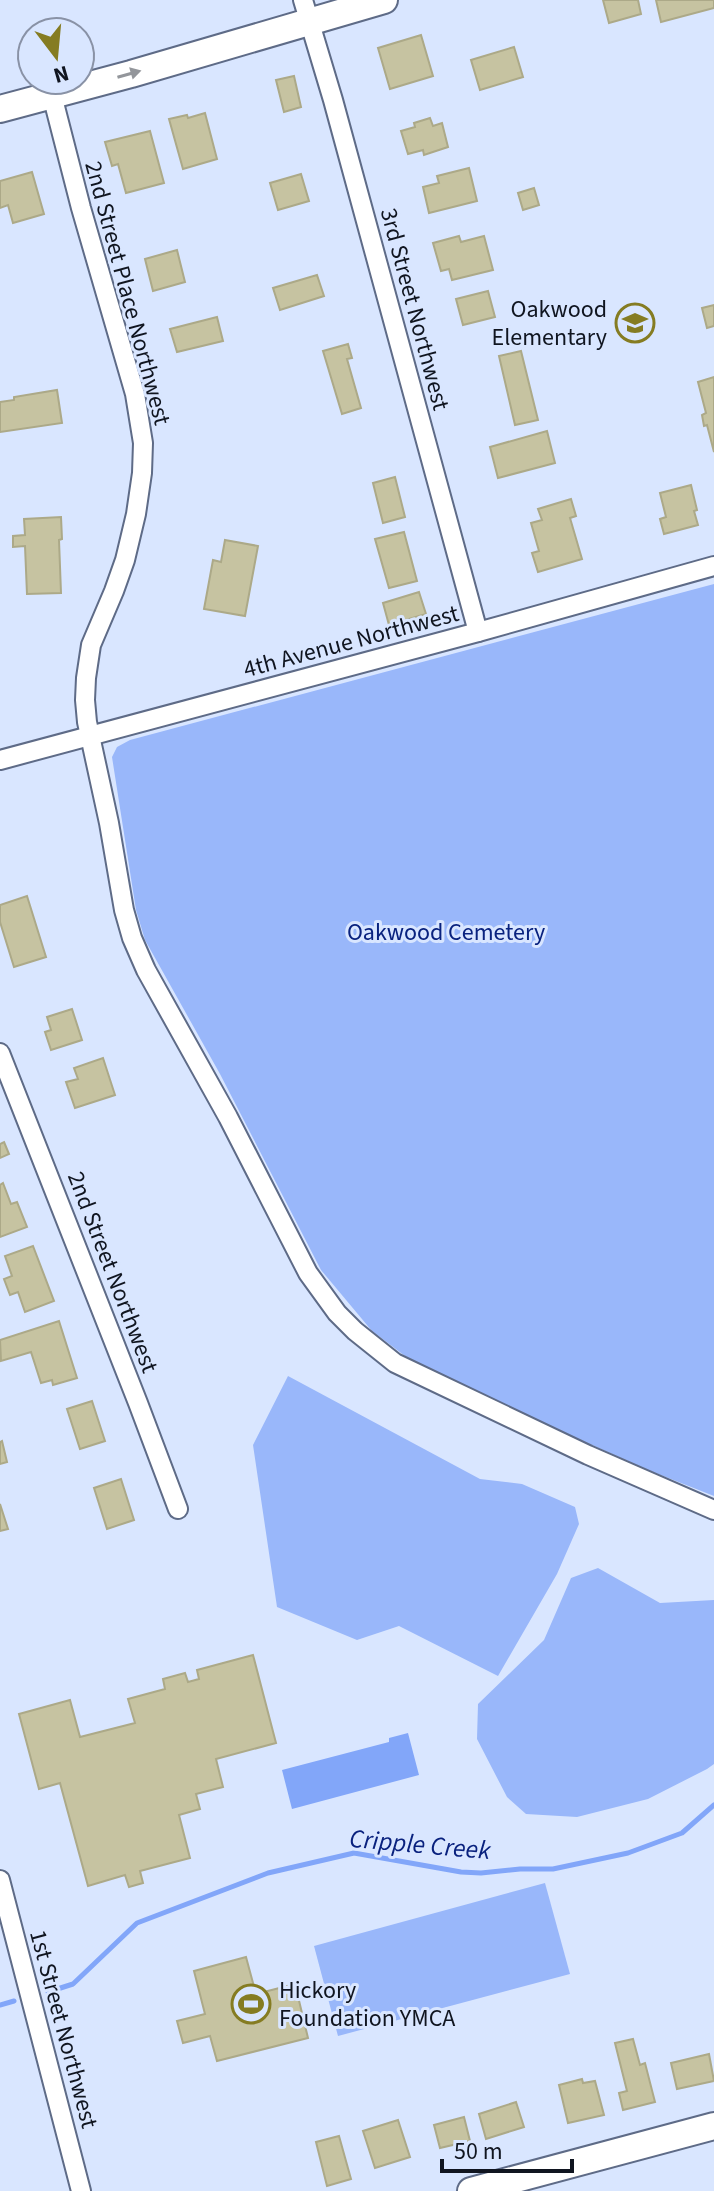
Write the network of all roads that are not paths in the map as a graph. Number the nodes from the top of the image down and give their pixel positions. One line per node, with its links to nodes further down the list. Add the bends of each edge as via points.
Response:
1 (384, 0): 2 (main road)
2 (306, 10): 3 (main road, one-way to 2); 8 (street, 3rd Street Northwest)
3 (96, 80)
4 (48, 96): 6 (main road)
5 (52, 96): 9 (street, 2nd Street Place Northwest, via 135,394 143,443 125,560 89,656 85,700)
6 (0, 109)
7 (714, 566): 8 (street, 4th Avenue Northwest)
8 (478, 632): 9 (street, 4th Avenue Northwest)
9 (91, 736): 10 (street, 4th Avenue Northwest); 13 (street, via 132,938 322,1294 355,1331 395,1363)
10 (0, 760)
11 (0, 1053): 12 (street, 2nd Street Northwest)
12 (178, 1509)
13 (714, 1510)
14 (0, 1880): 16 (street, 1st Street Northwest)
15 (714, 2126): 17 (main road)
16 (81, 2191)
17 (471, 2191)

